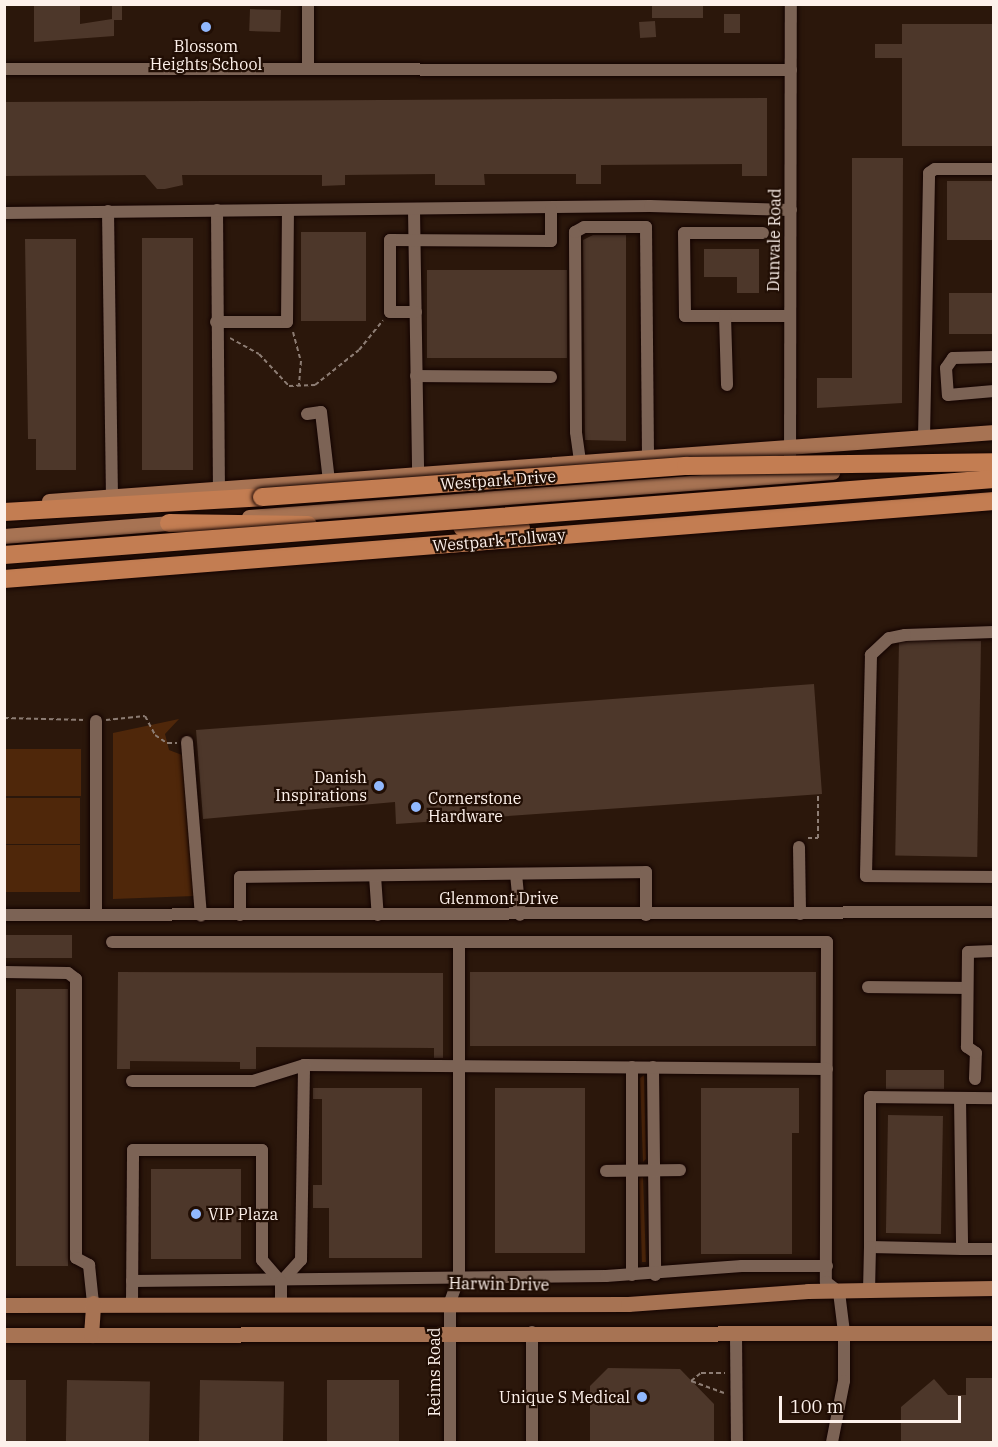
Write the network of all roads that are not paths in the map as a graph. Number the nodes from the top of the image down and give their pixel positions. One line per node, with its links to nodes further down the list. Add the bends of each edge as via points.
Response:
1 (308, 4): 3 (street)
2 (791, 4): 5 (street, Dunvale Road)
3 (308, 66): 4 (street); 5 (street)
4 (4, 69)
5 (791, 70): 10 (street, Dunvale Road)
6 (993, 169): 27 (street, via 935,169 929,173)
7 (551, 209): 9 (street); 10 (street); 15 (street, via 551,241)
8 (217, 210): 11 (street); 12 (street); 19 (street)
9 (414, 210): 12 (street); 15 (street)
10 (791, 210): 18 (street, Dunvale Road)
11 (108, 211): 13 (street); 37 (street)
12 (288, 211): 19 (street, via 288,322)
13 (4, 213)
14 (763, 233): 17 (street, via 684,233 685,316)
15 (416, 240): 16 (street); 16 (street, via 390,240 390,312)
16 (416, 312): 21 (street)
17 (725, 316): 18 (street); 23 (street)
18 (790, 316): 28 (street, Dunvale Road)
19 (216, 328): 36 (street)
20 (993, 357): 24 (street, via 953,358 946,368 948,395)
21 (416, 376): 22 (street); 32 (street)
22 (551, 377)
23 (727, 385)
24 (993, 391)
25 (307, 414): 35 (street, via 321,412)
26 (993, 432): 27 (main road, Westpark Drive)
27 (924, 438): 28 (main road, Westpark Drive)
28 (790, 448): 29 (main road, Westpark Drive); 33 (street, Dunvale Road)
29 (648, 455): 31 (main road, Westpark Drive); 31 (street, via 646,227 584,227 575,232)
30 (993, 460): 33 (main road, Westpark Drive); 40 (highway, bridge, via 687,466)
31 (580, 461): 32 (main road, Westpark Drive)
32 (418, 474): 35 (main road, Westpark Drive)
33 (790, 475): 41 (main road, Westpark Drive)
34 (993, 479): 44 (highway, Westpark Tollway, bridge)
35 (329, 481): 36 (main road, Westpark Drive)
36 (219, 488): 37 (main road, Westpark Drive)
37 (112, 496): 39 (main road, Westpark Drive)
38 (993, 501): 42 (highway, Westpark Tollway)
39 (4, 504)
40 (4, 512)
41 (169, 523): 42 (highway); 43 (main road, Westpark Drive)
42 (622, 529): 45 (highway, Westpark Tollway)
43 (4, 536)
44 (4, 555)
45 (4, 579)
46 (993, 632): 52 (street, via 889,638 871,655 866,876)
47 (96, 721): 56 (street)
48 (187, 742): 57 (street)
49 (799, 847): 54 (street)
50 (516, 874): 51 (street); 60 (street); 61 (street, via 646,872)
51 (375, 876): 58 (street, via 240,877); 59 (street)
52 (993, 877)
53 (993, 912): 54 (street, Glenmont Drive)
54 (800, 914): 61 (street, Glenmont Drive)
55 (4, 915): 56 (street, Glenmont Drive)
56 (96, 915): 57 (street, Glenmont Drive)
57 (201, 915): 58 (street, Glenmont Drive)
58 (240, 915): 59 (street, Glenmont Drive)
59 (378, 915): 60 (street, Glenmont Drive)
60 (520, 915): 61 (street, Glenmont Drive)
61 (646, 915)
62 (112, 942): 63 (street)
63 (459, 942): 68 (street); 72 (street, via 827,942)
64 (993, 951): 67 (street, via 968,952)
65 (4, 972): 96 (street, via 68,973 76,979 76,1258 89,1265)
66 (868, 987): 67 (street)
67 (968, 988): 73 (street, via 967,1047 976,1053)
68 (459, 1064): 69 (street); 70 (street); 87 (street)
69 (304, 1065): 74 (street, via 253,1081); 89 (street, via 301,1260)
70 (632, 1066): 71 (street); 78 (street)
71 (653, 1067): 72 (street); 79 (street)
72 (827, 1069): 84 (street)
73 (975, 1079)
74 (132, 1081)
75 (960, 1098): 76 (street); 81 (street, via 870,1097); 82 (street)
76 (993, 1098)
77 (606, 1170): 78 (street)
78 (632, 1170): 79 (street); 85 (street)
79 (654, 1170): 80 (street); 86 (street)
80 (680, 1170)
81 (870, 1247): 82 (street); 91 (street)
82 (962, 1249): 83 (street)
83 (993, 1249)
84 (827, 1266): 86 (street, via 742,1266); 92 (street, via 826,1282)
85 (632, 1275): 86 (street); 87 (street)
86 (655, 1275)
87 (459, 1277): 89 (street); 95 (street)
88 (132, 1281): 89 (street); 89 (street, via 133,1150 262,1150 262,1260); 93 (street)
89 (281, 1282): 94 (street)
90 (993, 1288): 91 (main road, Harwin Drive)
91 (869, 1291): 92 (main road, Harwin Drive)
92 (839, 1292): 95 (main road, Harwin Drive, via 628,1304); 100 (street)
93 (132, 1301): 94 (main road, Harwin Drive); 96 (main road, Harwin Drive)
94 (280, 1302): 95 (main road, Harwin Drive)
95 (450, 1302): 98 (street, Reims Road)
96 (93, 1303): 97 (main road, Harwin Drive); 104 (main road)
97 (4, 1305)
98 (451, 1332): 99 (main road); 104 (main road); 105 (street, Reims Road)
99 (532, 1332): 102 (main road); 106 (street)
100 (844, 1332): 101 (main road); 102 (main road); 108 (street, via 844,1381)
101 (993, 1333)
102 (736, 1334): 107 (street)
103 (4, 1335): 104 (main road)
104 (91, 1335)
105 (450, 1443)
106 (532, 1443)
107 (737, 1443)
108 (832, 1443)

